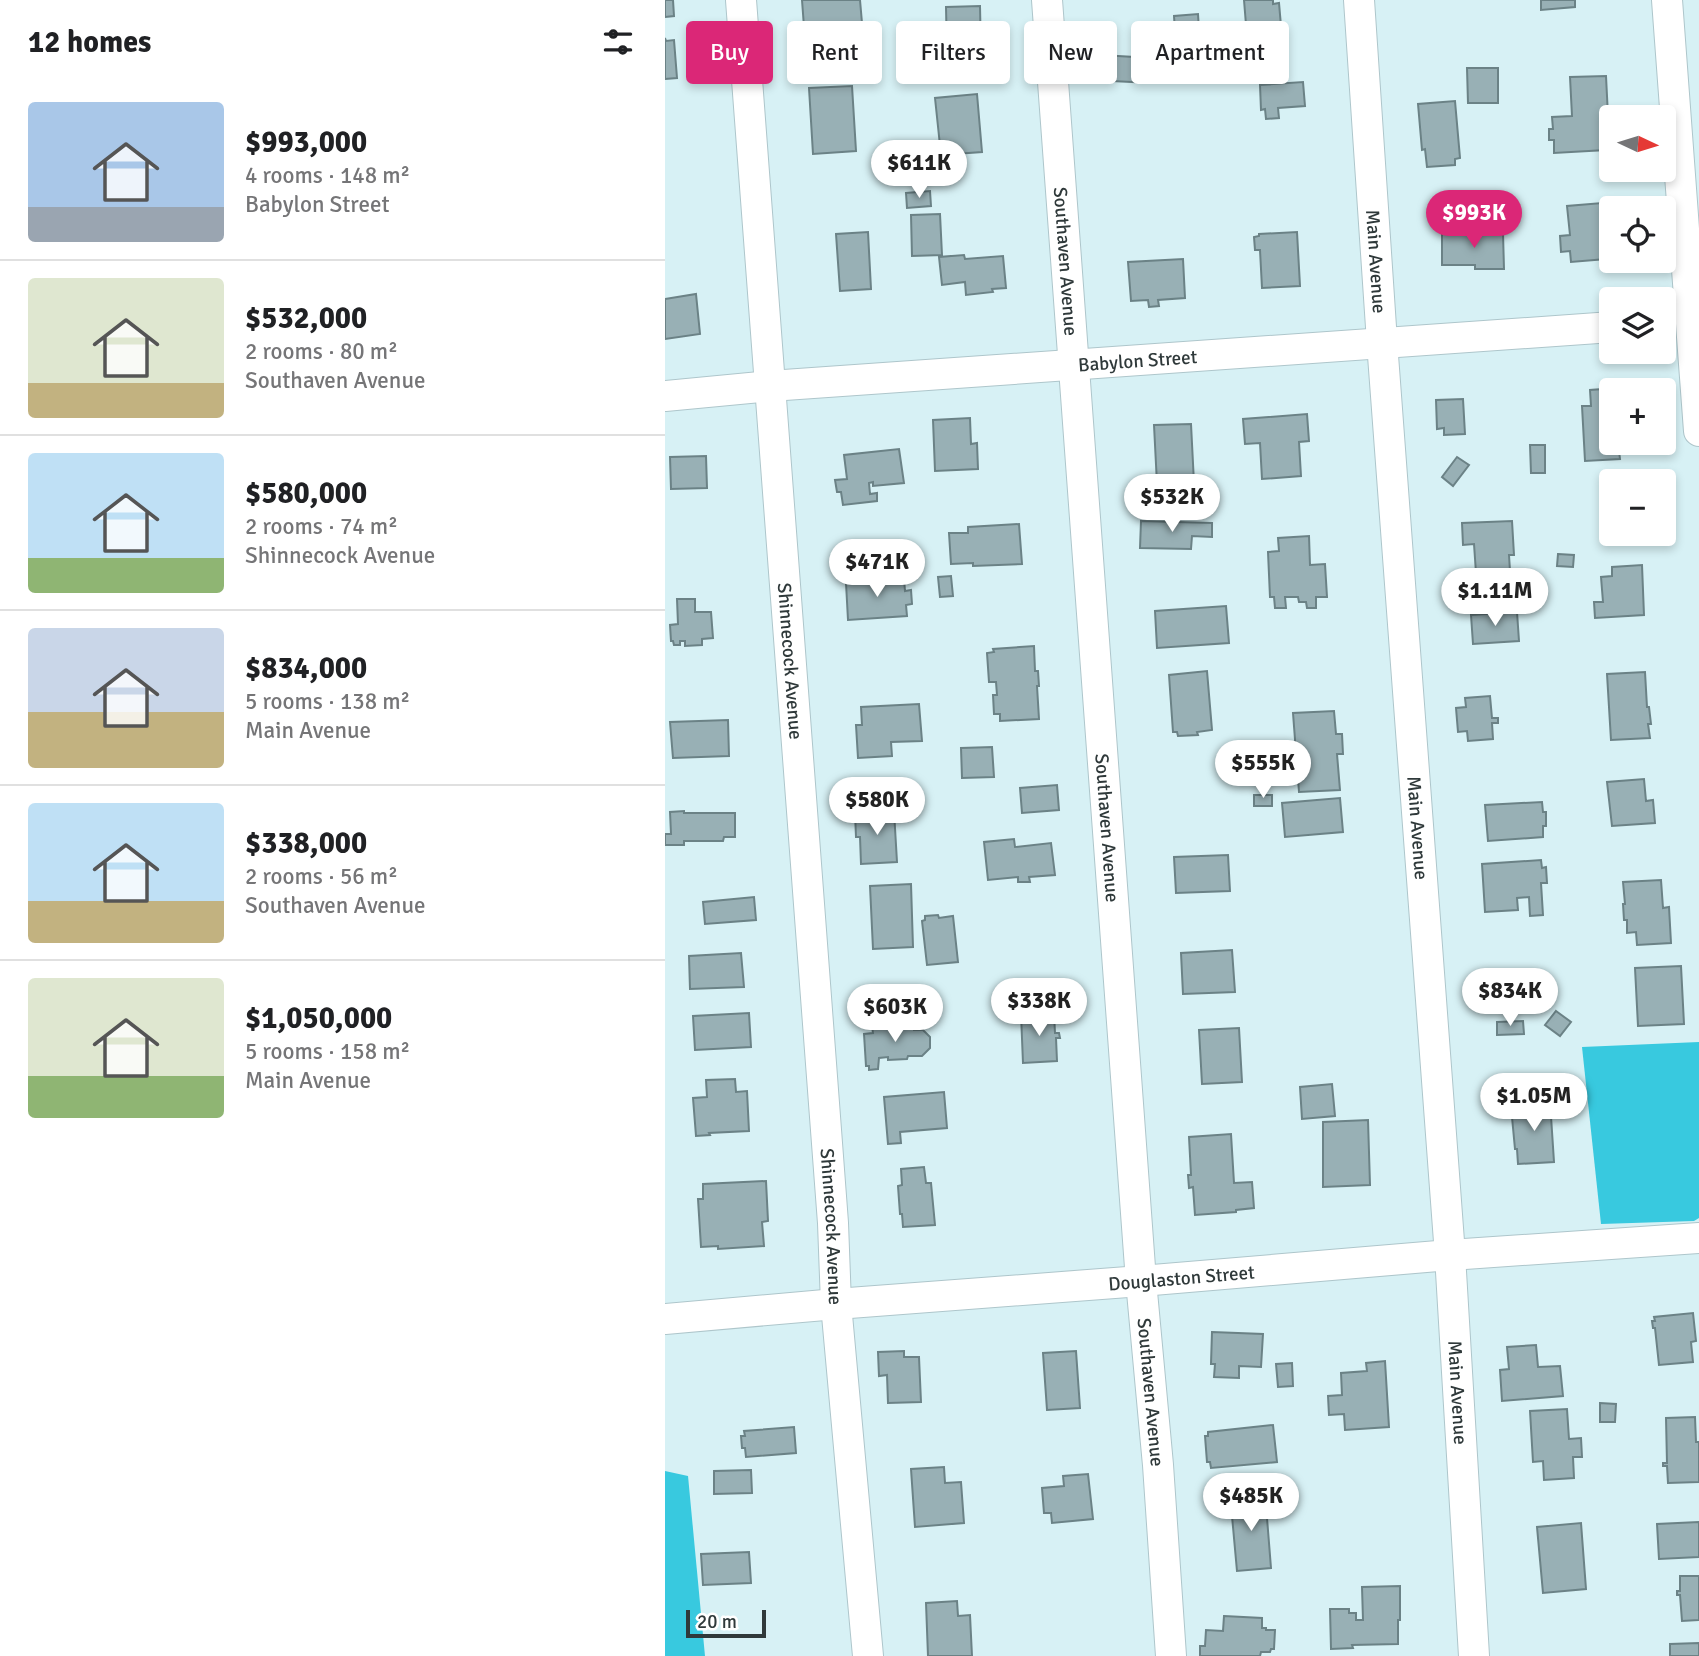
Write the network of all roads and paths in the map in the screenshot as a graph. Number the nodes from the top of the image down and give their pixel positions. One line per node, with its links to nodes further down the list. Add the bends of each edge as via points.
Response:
1 (741, 0): 9 (street, Shinnecock Avenue)
2 (1047, 0): 8 (street, Southaven Avenue)
3 (1359, 0): 7 (street, Main Avenue)
4 (1667, 0): 5 (street)
5 (1685, 322): 11 (street)
6 (1599, 328): 7 (street, Babylon Street)
7 (1383, 342): 8 (street, Babylon Street); 13 (street, Main Avenue)
8 (1075, 365): 9 (street, Babylon Street); 14 (street, Southaven Avenue)
9 (770, 386): 10 (street, Babylon Street); 15 (street, Shinnecock Avenue)
10 (665, 396)
11 (1699, 431)
12 (1699, 1238): 13 (street, Douglaston Street)
13 (1450, 1255): 14 (street, Douglaston Street); 19 (street, Main Avenue)
14 (1141, 1281): 15 (street, Douglaston Street); 18 (street, Southaven Avenue)
15 (836, 1304): 16 (street, Douglaston Street); 17 (street, Shinnecock Avenue)
16 (665, 1319)
17 (869, 1656)
18 (1171, 1656)
19 (1474, 1656)

